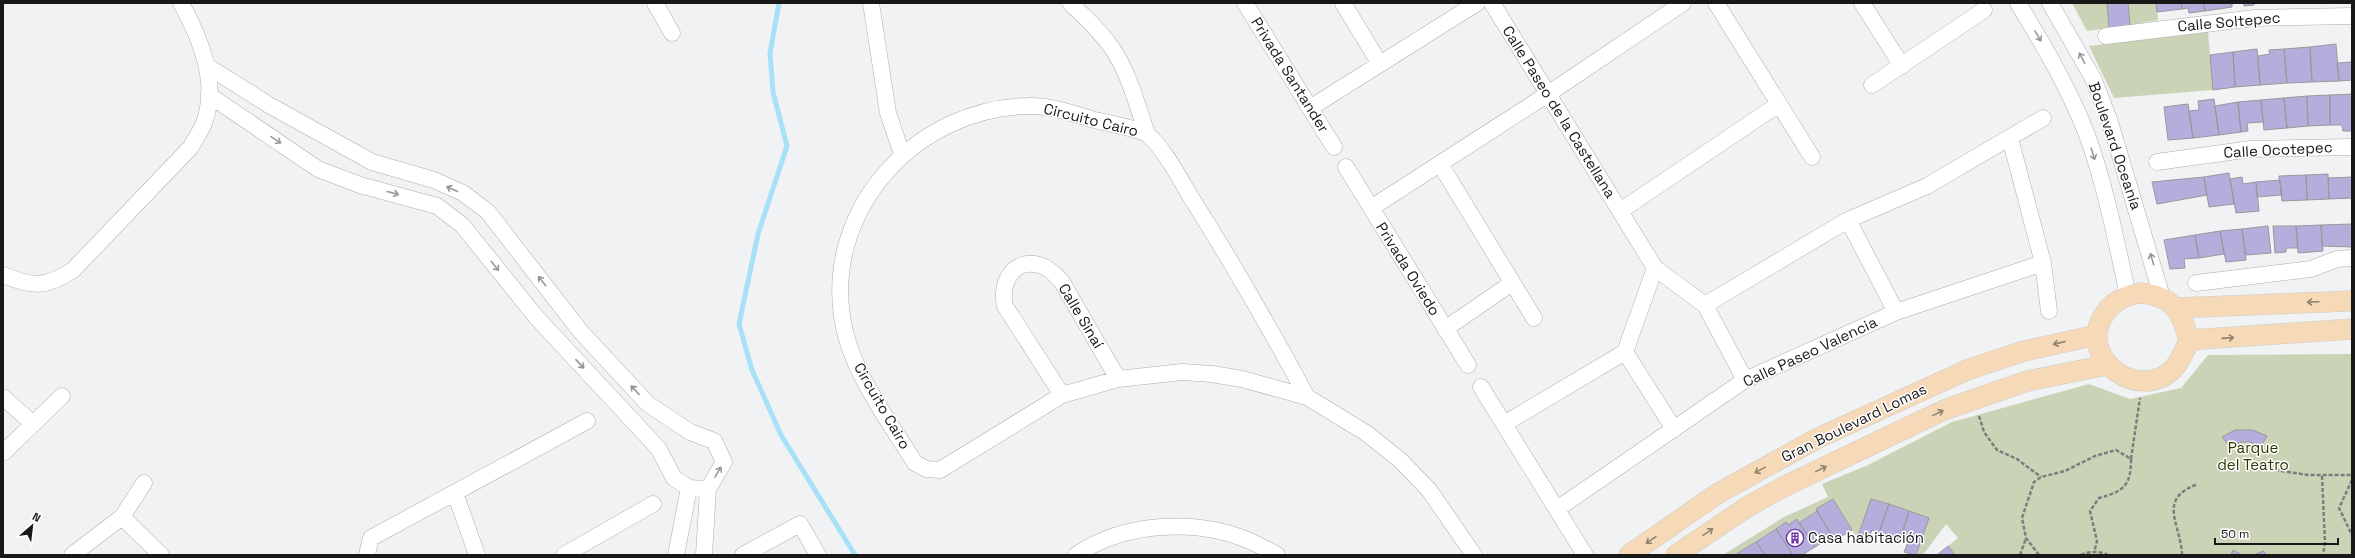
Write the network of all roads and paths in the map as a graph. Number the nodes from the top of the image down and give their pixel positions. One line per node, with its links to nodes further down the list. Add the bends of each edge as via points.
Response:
1 (181, 3): 19 (street, via 198,34)
2 (655, 3): 16 (street)
3 (871, 3): 33 (street, via 888,114)
4 (1070, 3): 29 (street, via 1113,49 1124,70)
5 (1245, 3): 26 (street, Privada Santander)
6 (1343, 3): 18 (street)
7 (1477, 3): 18 (street)
8 (1683, 3): 22 (street, Privada Oviedo)
9 (1716, 3): 24 (street)
10 (1862, 3): 20 (street)
11 (2018, 3): 47 (street, Boulevard Oceanía, one-way to 47, via 2064,82 2087,136 2110,212)
12 (2050, 3): 50 (street, Boulevard Oceanía, one-way to 12, via 2094,80)
13 (1500, 6): 22 (street, Calle Paseo de la Castellana)
14 (1984, 10): 20 (street)
15 (2352, 16): 17 (street, Calle Soltepec, via 2255,18)
16 (672, 33)
17 (2106, 36)
18 (1380, 64): 26 (street)
19 (206, 66): 23 (street); 25 (street)
20 (1902, 66): 21 (street)
21 (1872, 85)
22 (1548, 94): 36 (street, Privada Oviedo); 39 (street, Calle Paseo de la Castellana)
23 (209, 95): 28 (street); 44 (street, via 204,123 191,147 73,270 57,281 39,284 22,282)
24 (1779, 104): 34 (street); 39 (street, Calle Paseo de la Castellana)
25 (269, 105): 28 (street); 49 (street, one-way to 25, via 488,212 463,193 434,180 372,162)
26 (1310, 108): 31 (street, Privada Santander)
27 (2043, 118): 30 (street)
28 (253, 125): 54 (street, one-way to 54, via 318,169 360,185 437,206 462,225)
29 (1147, 134): 33 (street, Circuito Cairo, via 1058,110 1030,106 1001,108 968,116 935,130); 70 (street, Circuito Cairo, via 1168,160 1210,227)
30 (2010, 138): 40 (street, via 1927,186); 42 (street)
31 (1334, 147)
32 (2352, 147): 35 (street, Calle Ocotepec, via 2251,148)
33 (902, 154): 68 (street, Circuito Cairo, via 878,182 855,219 845,248 842,316 851,352 869,389 915,463 926,469 940,470)
34 (1812, 157)
35 (2158, 162)
36 (1440, 164): 38 (street, Privada Oviedo); 45 (street)
37 (1346, 167): 38 (street, Privada Oviedo)
38 (1371, 208): 56 (street, Privada Oviedo)
39 (1620, 211): 43 (street, Calle Paseo de la Castellana)
40 (1848, 220): 51 (street); 53 (street)
41 (2352, 258): 46 (street, via 2337,259 2311,269)
42 (2043, 263): 52 (street); 53 (street, Calle Paseo Valencia)
43 (1655, 268): 51 (street, Calle Paseo de la Castellana); 60 (street)
44 (3, 274)
45 (1512, 283): 55 (street); 56 (street, Privada Oviedo)
46 (2196, 283)
47 (2128, 295): 50 (main road, via 2145,293); 58 (main road, via 2106,310)
48 (2352, 301): 50 (main road, one-way to 50)
49 (559, 303): 54 (street); 86 (street, one-way to 49, via 724,462 714,441 690,432 648,404 581,332)
50 (2168, 303): 59 (main road, via 2182,318)
51 (1706, 305): 64 (street)
52 (2049, 311)
53 (1896, 312): 64 (street, Calle Paseo Valencia)
54 (537, 318): 85 (street, one-way to 85, via 658,448 674,478)
55 (1534, 318)
56 (1446, 329): 61 (street, Privada Oviedo)
57 (2352, 329): 59 (main road, one-way to 57)
58 (2097, 335): 62 (main road, via 2101,356); 109 (main road, Gran Boulevard Lomas, one-way to 109, via 2024,351 1967,370 1818,438 1717,494)
59 (2189, 340): 65 (main road, via 2174,368 2162,377)
60 (1626, 352): 74 (street); 75 (street)
61 (1468, 365)
62 (2107, 365): 65 (main road, via 2118,375); 71 (main road, Gran Boulevard Lomas, via 2027,381)
63 (1118, 379): 68 (street, Circuito Cairo); 68 (street, Calle Sinaí, via 1062,282 1041,265 1030,263 1019,266 1005,281 1005,306); 70 (street, Circuito Cairo, via 1182,372 1212,374 1242,379)
64 (1745, 380): 75 (street, Calle Paseo Valencia)
65 (2142, 381): 77 (path)
66 (1481, 387): 74 (street)
67 (62, 396): 73 (street)
68 (1062, 396)
69 (3, 397): 73 (street)
70 (1307, 398): 92 (street, Circuito Cairo, via 1366,433 1400,460 1430,490)
71 (1974, 400): 81 (path, via 1984,432 1997,450 2017,459); 110 (main road, Gran Boulevard Lomas, one-way to 71, via 1747,506 1785,486 1944,410)
72 (587, 421): 87 (street)
73 (33, 424): 76 (street)
74 (1504, 424): 89 (street)
75 (1674, 429): 89 (street, Calle Paseo Valencia)
76 (3, 453)
77 (2132, 459): 81 (path, via 2116,450 2095,456 2065,471); 94 (path, via 2131,477 2120,492 2099,498 2090,511 2097,541)
78 (2276, 470): 79 (path)
79 (2322, 476): 80 (path); 116 (path, via 2325,543)
80 (2352, 476)
81 (2041, 477): 93 (path, via 2034,482 2022,518)
82 (2352, 480): 91 (path, via 2339,508)
83 (144, 483): 90 (street)
84 (2198, 484): 115 (path, via 2179,495 2172,508)
85 (689, 488): 86 (street); 100 (street)
86 (708, 489): 101 (street)
87 (455, 493): 97 (street, via 371,538); 98 (street)
88 (653, 504): 99 (street)
89 (1557, 509): 108 (street)
90 (122, 517): 95 (street); 96 (street)
91 (2352, 535)
92 (1462, 538): 106 (street); 107 (street, Circuito Cairo)
93 (2026, 538): 111 (path); 112 (path)
94 (2094, 553): 113 (path, via 2086,552); 114 (path)
95 (72, 555)
96 (162, 555)
97 (367, 555)
98 (477, 555)
99 (564, 555)
100 (676, 555)
101 (704, 555)
102 (743, 555): 103 (street, via 800,524)
103 (818, 555)
104 (1076, 555): 105 (street, via 1090,545 1121,535 1154,528 1186,527 1218,531 1250,541)
105 (1278, 555)
106 (1461, 555)
107 (1474, 555)
108 (1585, 555)
109 (1630, 555)
110 (1676, 555)
111 (2020, 555)
112 (2039, 555)
113 (2081, 555)
114 (2108, 555)
115 (2182, 555)
116 (2323, 555)

